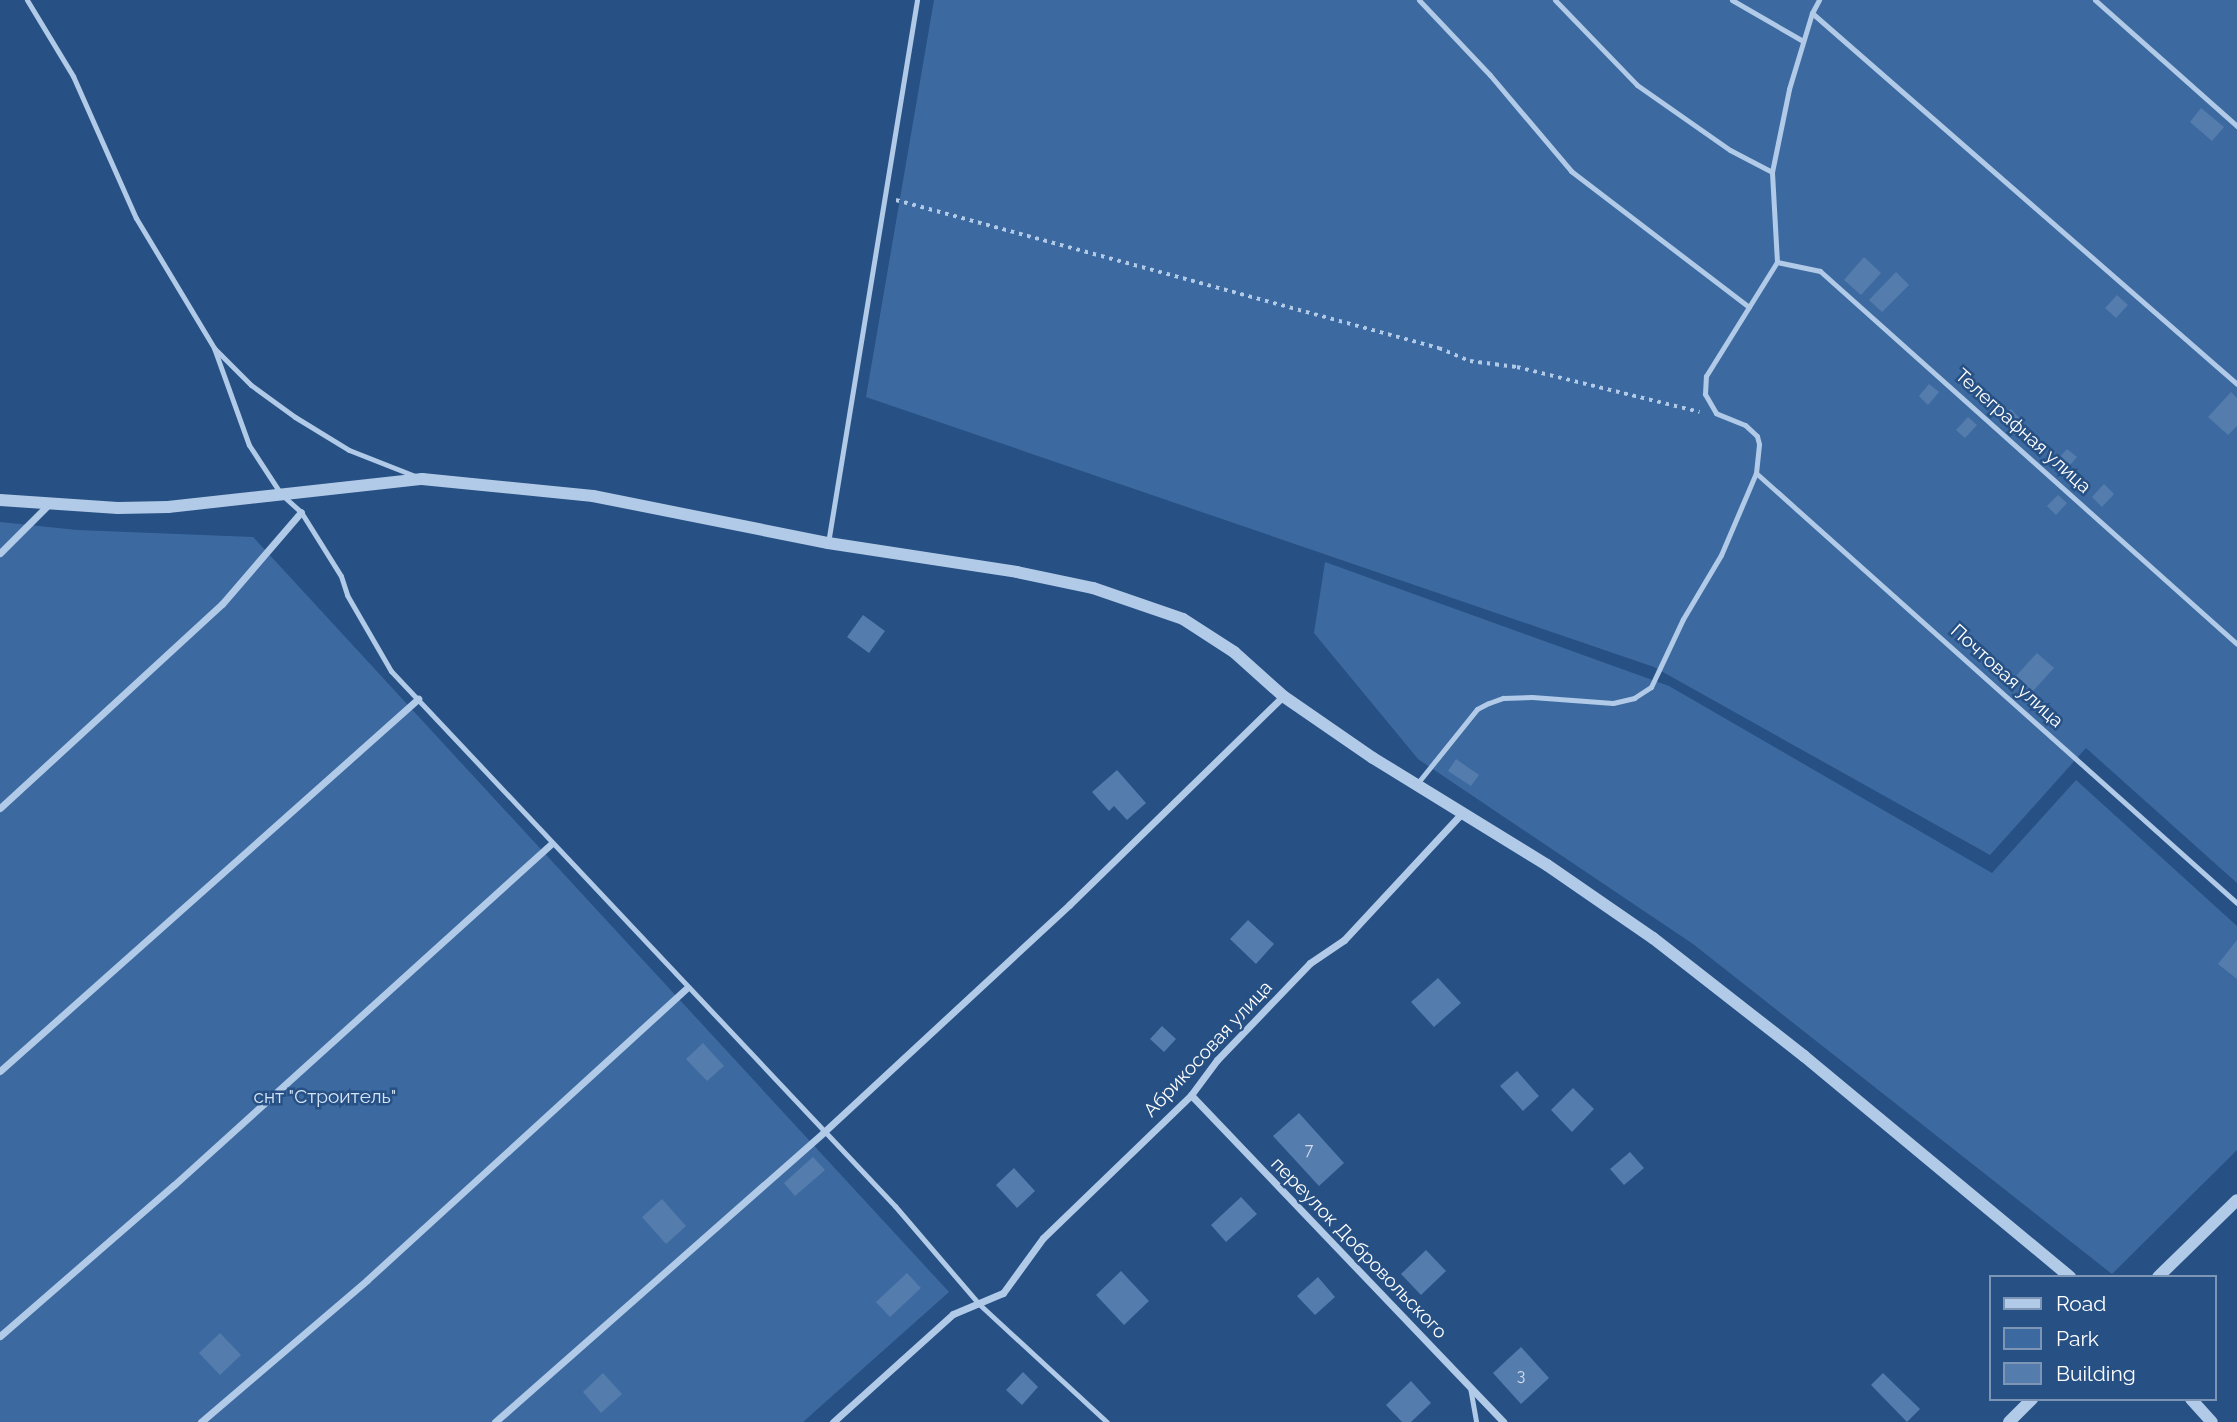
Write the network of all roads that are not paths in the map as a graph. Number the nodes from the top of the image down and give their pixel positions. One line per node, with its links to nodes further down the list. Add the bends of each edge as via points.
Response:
1 (27, 0): 14 (lane, via 72,76 136,218)
2 (917, 0): 22 (lane)
3 (1419, 0): 13 (lane, via 1571,171)
4 (1555, 0): 11 (lane, via 1637,85 1730,150)
5 (1731, 0): 9 (lane)
6 (1819, 0): 8 (lane)
7 (2095, 0): 10 (lane)
8 (1812, 13): 9 (lane); 15 (lane)
9 (1803, 41): 11 (lane)
10 (2237, 126)
11 (1772, 172): 12 (lane)
12 (1777, 262): 13 (lane); 24 (lane, Телеграфная улица, via 1820,271)
13 (1749, 307): 16 (lane, via 1706,376 1705,394 1716,413 1745,425 1757,436)
14 (214, 348): 17 (lane, via 251,385 295,417 349,450); 18 (lane, via 249,445)
15 (2237, 384)
16 (1756, 473): 27 (lane, via 1721,555 1683,619 1651,687 1634,698 1613,703 1522,697 1489,703 1477,709); 31 (lane, Почтовая улица)
17 (422, 479): 18 (street); 22 (street, via 593,495)
18 (281, 494): 20 (street, via 168,507); 21 (lane)
19 (0, 500): 20 (street)
20 (48, 505): 23 (street)
21 (301, 512): 26 (lane, via 391,671); 28 (street, via 222,604)
22 (828, 542): 25 (street, via 1017,572 1106,593 1183,619 1234,652)
23 (0, 553)
24 (2237, 644)
25 (1283, 696): 27 (street); 35 (street, via 1069,905)
26 (418, 699): 30 (lane); 33 (street)
27 (1416, 785): 29 (street)
28 (0, 808)
29 (1461, 814): 34 (street, Абрикосовая улица, via 1344,940 1310,964 1217,1059); 37 (street, via 1653,938 1804,1056)
30 (551, 844): 32 (lane); 40 (street)
31 (2237, 903)
32 (687, 988): 35 (lane); 44 (street, via 367,1280)
33 (0, 1071)
34 (1191, 1095): 39 (street, Абрикосовая улица, via 1043,1238 1003,1293); 41 (street, переулок Добровольского)
35 (825, 1131): 39 (lane); 45 (street)
36 (2237, 1200): 38 (street)
37 (2068, 1275)
38 (2160, 1275)
39 (979, 1304): 46 (street, Абрикосовая улица, via 953,1314); 47 (lane)
40 (0, 1336)
41 (1469, 1387): 48 (lane); 49 (street, переулок Добровольского)
42 (2030, 1401): 50 (street)
43 (2193, 1401): 51 (street)
44 (201, 1422)
45 (495, 1422)
46 (833, 1422)
47 (1107, 1422)
48 (1476, 1422)
49 (1503, 1422)
50 (2009, 1422)
51 (2212, 1422)

